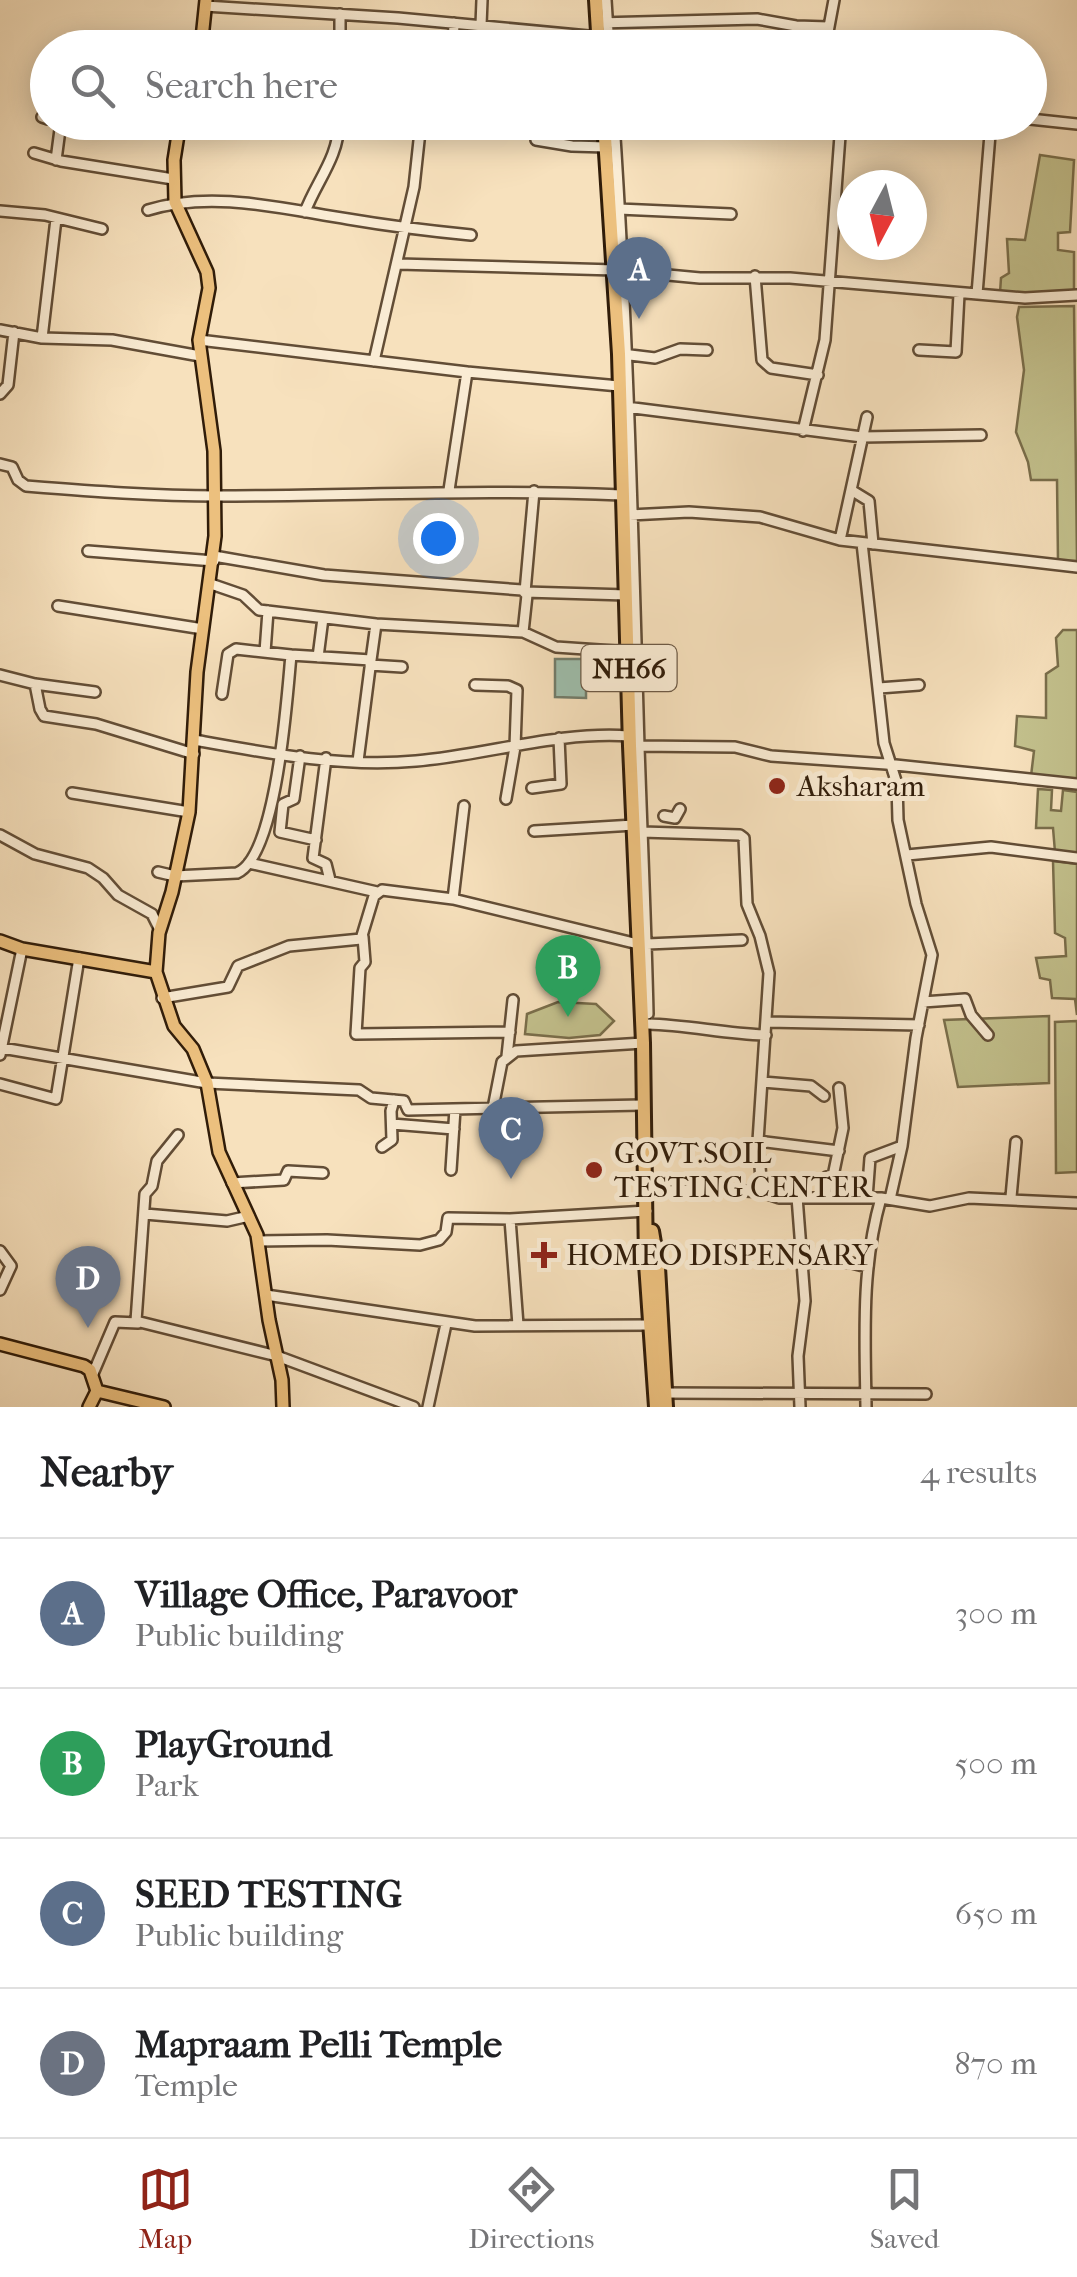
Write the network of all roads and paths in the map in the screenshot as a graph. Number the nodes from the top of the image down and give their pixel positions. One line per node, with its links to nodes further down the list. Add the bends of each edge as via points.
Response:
1 (350, 0): 7 (street)
2 (482, 0): 9 (street)
3 (596, 0): 15 (highway)
4 (606, 0): 16 (street)
5 (834, 0): 10 (street)
6 (205, 3): 7 (street); 11 (main road)
7 (344, 14): 8 (street); 12 (street)
8 (454, 23): 9 (street); 13 (street)
9 (480, 25): 14 (street)
10 (828, 27): 17 (street, via 757,19); 18 (street)
11 (203, 30)
12 (342, 30)
13 (453, 30)
14 (535, 30)
15 (601, 30)
16 (603, 30)
17 (657, 30)
18 (828, 30)
19 (1047, 121): 20 (street)
20 (1077, 124)
21 (59, 140): 32 (street)
22 (178, 140): 33 (main road)
23 (338, 140): 38 (street)
24 (419, 140): 42 (street)
25 (536, 140): 30 (street)
26 (605, 140): 30 (highway, NH66)
27 (615, 140): 36 (street)
28 (840, 140): 47 (street)
29 (990, 140): 49 (street)
30 (606, 147): 36 (highway, NH66)
31 (34, 153): 32 (street)
32 (56, 160): 33 (street)
33 (173, 180): 34 (main road)
34 (175, 202): 35 (street); 38 (street, via 218,200); 54 (main road, via 207,272 209,300)
35 (148, 210)
36 (617, 210): 39 (street); 45 (highway, NH66)
37 (0, 211): 40 (street)
38 (305, 212): 42 (street)
39 (731, 214)
40 (56, 218): 41 (street); 53 (street)
41 (102, 229)
42 (404, 229): 43 (street); 44 (street)
43 (472, 234)
44 (398, 264): 45 (street); 59 (street)
45 (618, 271): 46 (street); 57 (highway, NH66)
46 (756, 276): 47 (street); 61 (street, via 762,360)
47 (830, 282): 48 (street); 61 (street)
48 (959, 294): 49 (street); 56 (street, via 956,352)
49 (977, 294): 50 (street)
50 (1077, 296)
51 (0, 330): 52 (street)
52 (14, 332): 53 (street); 63 (street, via 8,385)
53 (42, 338): 58 (street, via 112,340)
54 (199, 340): 58 (main road); 59 (street)
55 (707, 350): 57 (street, via 680,349 655,358)
56 (919, 350)
57 (622, 354): 62 (highway, NH66); 64 (street)
58 (200, 356): 74 (main road)
59 (374, 362): 60 (street)
60 (466, 372): 62 (street); 70 (street)
61 (818, 376): 66 (street)
62 (619, 386): 64 (highway, NH66)
63 (0, 394)
64 (625, 407): 66 (street); 73 (highway, NH66); 75 (street)
65 (867, 418): 68 (street)
66 (802, 431): 68 (street)
67 (981, 435): 68 (street)
68 (862, 437): 71 (street)
69 (0, 464): 74 (street, via 12,467 26,486)
70 (449, 490): 72 (street); 74 (street)
71 (851, 490): 76 (street); 77 (street, via 869,501)
72 (534, 491): 73 (street); 82 (street)
73 (622, 495): 75 (highway, NH66)
74 (216, 496): 79 (main road)
75 (629, 515): 76 (street, via 760,517); 83 (highway, NH66); 105 (street)
76 (840, 540): 77 (street)
77 (868, 543): 80 (street); 100 (street, via 868,618)
78 (88, 551): 79 (street)
79 (214, 559): 81 (main road); 82 (street)
80 (1077, 567)
81 (211, 584): 85 (street); 88 (main road)
82 (525, 592): 83 (street); 89 (street)
83 (627, 595): 91 (highway, NH66)
84 (58, 606): 88 (street)
85 (268, 612): 86 (street); 90 (street)
86 (323, 618): 87 (street); 93 (street)
87 (376, 624): 89 (street); 94 (street)
88 (203, 629): 104 (main road)
89 (523, 632): 91 (street, via 556,646)
90 (265, 652): 92 (street); 102 (street, via 228,654)
91 (629, 652): 105 (highway, NH66)
92 (291, 655): 93 (street); 108 (street)
93 (318, 657): 94 (street)
94 (371, 663): 95 (street); 111 (street)
95 (402, 668)
96 (0, 675): 97 (street)
97 (35, 684): 101 (street); 107 (street, via 44,716 96,724)
98 (475, 685): 106 (street, via 517,690)
99 (920, 685): 100 (street)
100 (879, 688): 112 (street)
101 (95, 692)
102 (222, 694)
103 (560, 738): 105 (street); 106 (street); 114 (street, via 561,784)
104 (194, 740): 107 (main road); 108 (street)
105 (633, 743): 112 (street, via 735,747); 121 (highway, NH66)
106 (515, 748): 111 (street, via 412,762); 116 (street)
107 (194, 754): 119 (main road)
108 (281, 755): 109 (street); 127 (street, via 266,832)
109 (300, 756): 110 (street); 124 (street, via 294,799 283,804 280,832)
110 (326, 758): 111 (street); 124 (street)
111 (358, 761)
112 (893, 766): 113 (street); 125 (street)
113 (1077, 784)
114 (532, 788)
115 (72, 793): 119 (street)
116 (506, 800)
117 (464, 806): 132 (street)
118 (680, 808): 120 (street, via 675,818)
119 (189, 812): 129 (main road)
120 (664, 816)
121 (637, 829): 122 (street); 137 (highway, NH66); 144 (street, via 743,836 747,904 769,974)
122 (534, 831)
123 (0, 835): 133 (street, via 35,854 88,868 152,914)
124 (316, 840): 130 (street, via 313,858 326,864)
125 (907, 855): 126 (street, via 991,847); 143 (street, via 932,955)
126 (1077, 858)
127 (249, 863): 129 (street, via 237,872); 130 (street)
128 (158, 872): 129 (street)
129 (174, 876): 133 (main road)
130 (330, 880): 131 (street)
131 (377, 892): 132 (street); 134 (street)
132 (452, 899): 137 (street)
133 (160, 930): 140 (main road)
134 (363, 937): 141 (street, via 289,946 238,966 228,987); 147 (street, via 356,1034)
135 (742, 940): 137 (street)
136 (0, 941): 138 (main road)
137 (642, 944): 145 (street); 150 (highway, NH66)
138 (22, 948): 139 (main road); 151 (street)
139 (79, 958): 140 (main road); 153 (street)
140 (156, 972): 141 (main road)
141 (162, 998): 155 (main road)
142 (513, 1000): 147 (street)
143 (924, 1002): 146 (street); 149 (street, via 965,999)
144 (767, 1022): 146 (street); 148 (street)
145 (648, 1024): 148 (street); 166 (street, via 650,1125)
146 (919, 1025): 169 (street)
147 (510, 1032): 152 (street)
148 (766, 1035): 154 (street)
149 (988, 1035)
150 (643, 1043): 152 (street); 160 (highway, NH66)
151 (1, 1051): 153 (street)
152 (507, 1056): 161 (street)
153 (66, 1057): 155 (street); 156 (street, via 56,1100)
154 (763, 1082): 158 (street, via 811,1086); 167 (street)
155 (207, 1083): 159 (street, via 360,1090); 174 (main road, via 219,1152)
156 (0, 1084)
157 (839, 1088): 171 (street)
158 (824, 1096)
159 (394, 1100): 162 (street, via 408,1110); 163 (street)
160 (642, 1104): 161 (street); 166 (highway, NH66)
161 (493, 1108): 162 (street)
162 (455, 1109): 164 (street)
163 (392, 1124): 164 (street); 170 (street, via 392,1140)
164 (454, 1129): 172 (street)
165 (178, 1135): 184 (street, via 158,1160)
166 (642, 1140): 175 (highway, NH66)
167 (758, 1141): 171 (street); 176 (street)
168 (1016, 1142): 177 (street)
169 (902, 1146): 180 (street, via 870,1158); 181 (street)
170 (382, 1147)
171 (839, 1151): 179 (street)
172 (451, 1170)
173 (323, 1173): 174 (street, via 288,1171 284,1180)
174 (232, 1183): 185 (main road)
175 (646, 1192): 176 (street); 183 (highway, NH66)
176 (762, 1192): 178 (street)
177 (1011, 1197): 181 (street, via 930,1206); 182 (street)
178 (797, 1198): 179 (street); 189 (street)
179 (826, 1198): 180 (street)
180 (867, 1198): 181 (street)
181 (886, 1198): 190 (street)
182 (1077, 1202)
183 (647, 1213): 186 (street); 195 (highway, NH66); 204 (highway, NH66, via 658,1267)
184 (145, 1214): 185 (street, via 227,1221); 193 (street)
185 (249, 1216): 187 (main road)
186 (510, 1220): 187 (street, via 448,1218 439,1240 420,1245); 196 (street)
187 (258, 1241): 192 (main road)
188 (0, 1251): 191 (street, via 11,1266)
189 (802, 1263): 190 (street); 201 (street)
190 (867, 1266): 203 (street)
191 (0, 1290)
192 (266, 1295): 194 (street); 198 (main road)
193 (138, 1323): 198 (street); 199 (street, via 115,1322)
194 (446, 1324): 196 (street); 209 (street)
195 (649, 1324): 196 (street); 210 (highway, NH66)
196 (518, 1326)
197 (0, 1344): 199 (main road, via 84,1366)
198 (278, 1356): 207 (main road); 208 (street)
199 (92, 1376): 200 (main road)
200 (98, 1391): 205 (main road); 206 (main road)
201 (800, 1391): 203 (street); 204 (street); 211 (street)
202 (926, 1394): 203 (street)
203 (866, 1395): 212 (street)
204 (665, 1400)
205 (89, 1407)
206 (164, 1407)
207 (283, 1407)
208 (414, 1407)
209 (428, 1407)
210 (656, 1407)
211 (800, 1407)
212 (866, 1407)

